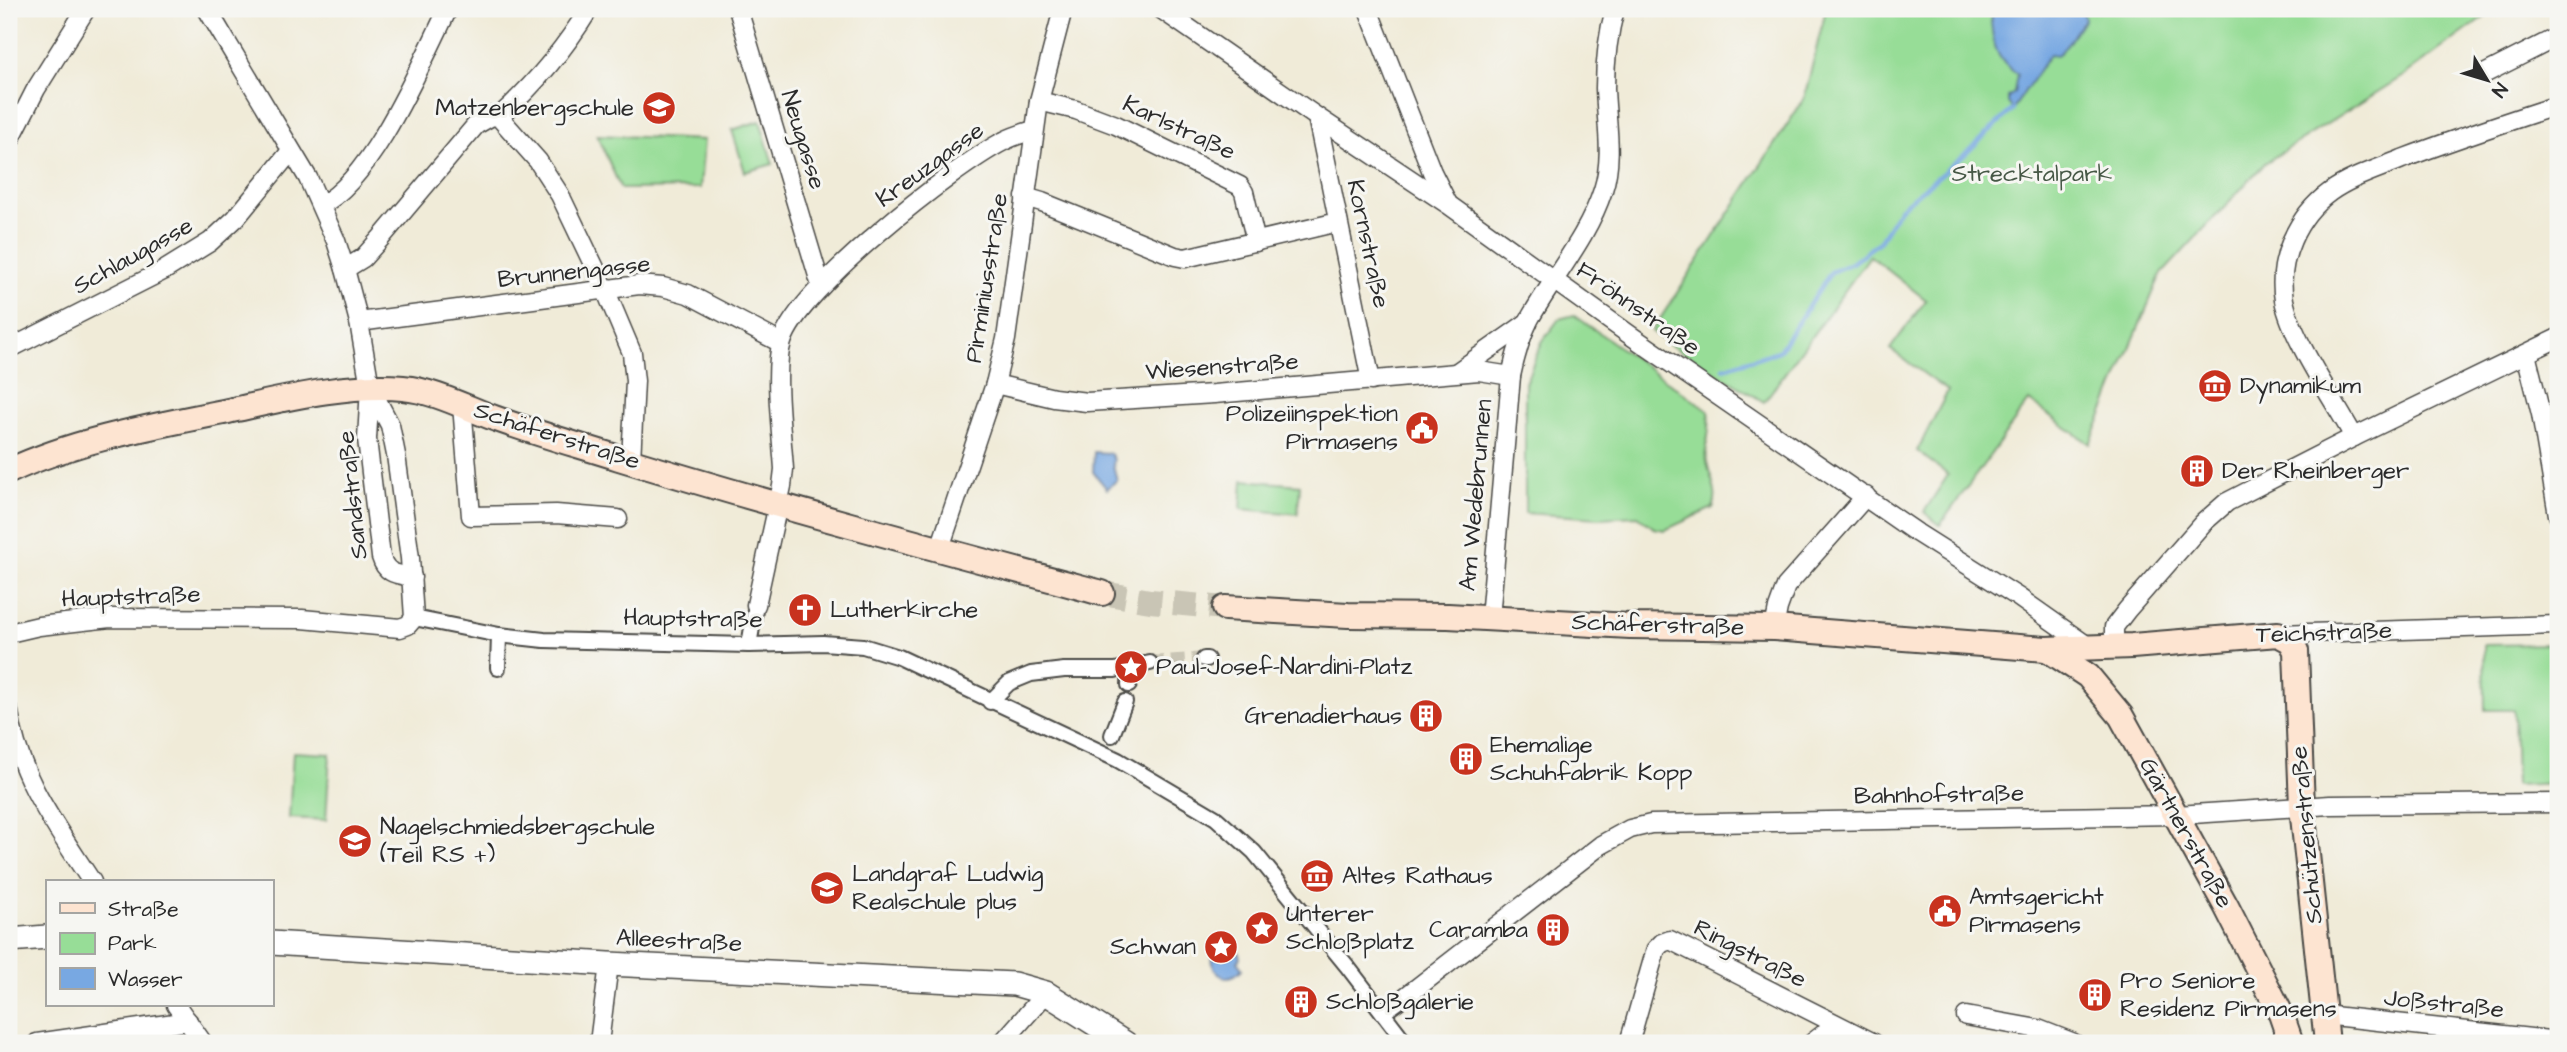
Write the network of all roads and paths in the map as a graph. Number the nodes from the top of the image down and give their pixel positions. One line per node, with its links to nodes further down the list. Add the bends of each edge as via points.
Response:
1 (86, 9): 17 (street)
2 (207, 9): 18 (street, Sandstraße)
3 (448, 9): 20 (street, via 378,143 349,182)
4 (589, 9): 14 (street, via 556,58)
5 (738, 9): 26 (street, Neugasse)
6 (1063, 9): 12 (street)
7 (1161, 9): 15 (street, Fröhnstraße)
8 (1368, 9): 21 (street)
9 (1615, 9): 25 (street, via 1607,51 1610,141 1604,188 1585,230)
10 (2558, 38): 11 (street)
11 (2486, 73)
12 (1039, 101): 16 (street); 23 (street, Karlstraße, via 1116,125 1240,186)
13 (2558, 105): 40 (street, via 2358,176 2330,192 2302,223 2287,253 2286,307 2298,338)
14 (499, 117): 24 (street, via 476,125 380,240); 27 (street, via 551,178)
15 (1317, 117): 21 (street, Fröhnstraße); 22 (street, Kornstraße)
16 (1034, 130): 19 (street, Pirminiusstraße); 26 (street, Kreuzgasse, via 1002,141 908,208)
17 (9, 142)
18 (291, 151): 20 (street, Sandstraße); 32 (street, Schlaugasse, via 236,218 209,242 163,271)
19 (1026, 197): 23 (street, via 1175,256 1194,257); 37 (street, Pirminiusstraße)
20 (321, 205): 24 (street, Sandstraße)
21 (1449, 205): 25 (street, Fröhnstraße)
22 (1338, 222): 23 (street); 36 (street, Kornstraße)
23 (1256, 242)
24 (345, 269): 28 (street, Sandstraße)
25 (1553, 279): 29 (street); 43 (street, Fröhnstraße)
26 (821, 286): 31 (street, Kreuzgasse, via 796,314)
27 (605, 289): 28 (street, Brunnengasse); 31 (street, Brunnengasse, via 639,285 688,294); 41 (street, via 634,365)
28 (359, 322): 38 (street, Sandstraße)
29 (1528, 322): 34 (street); 35 (street)
30 (2558, 338): 33 (street)
31 (781, 343): 44 (street, via 784,469)
32 (9, 349)
33 (2526, 354): 40 (street); 45 (street)
34 (1454, 374): 35 (street, Wiesenstraße, via 1479,371); 36 (street, Wiesenstraße)
35 (1511, 376): 53 (street, Am Wedebrunnen)
36 (1371, 381): 37 (street, Wiesenstraße, via 1087,402)
37 (995, 384): 47 (street, Pirminiusstraße)
38 (370, 387): 39 (main road, Schäferstraße, via 421,391); 42 (main road, Schäferstraße, via 131,431); 48 (street, Sandstraße, via 390,425); 48 (street, Sandstraße, via 367,439 382,557 390,573)
39 (462, 405): 41 (main road, Schäferstraße); 46 (street, via 471,516 556,514)
40 (2354, 437): 60 (street, via 2214,512 2114,627)
41 (631, 461): 44 (main road, Schäferstraße)
42 (9, 471)
43 (1866, 496): 55 (street, via 1786,586); 60 (street, Fröhnstraße, via 2018,597)
44 (779, 504): 47 (main road, Schäferstraße); 50 (street)
45 (2558, 515)
46 (618, 519)
47 (939, 551): 49 (main road, Schäferstraße)
48 (412, 577): 52 (street, Sandstraße)
49 (1102, 593)
50 (756, 605): 59 (street)
51 (1225, 608): 53 (main road, Schäferstraße)
52 (414, 618): 56 (street, Hauptstraße, via 401,628 302,619 110,618); 58 (street, Hauptstraße)
53 (1490, 618): 55 (main road, Schäferstraße)
54 (2558, 625): 57 (street, Teichstraße)
55 (1774, 628): 61 (main road, Schäferstraße)
56 (9, 633)
57 (2278, 634): 60 (main road, Teichstraße); 72 (main road, Schützenstraße, via 2291,641 2296,651)
58 (499, 635): 59 (street, Hauptstraße); 64 (street)
59 (749, 645): 67 (street, Hauptstraße, via 863,646 899,657)
60 (2112, 647): 61 (main road, Schäferstraße); 66 (main road, via 2114,656 2101,678)
61 (2046, 649): 66 (main road, Gärtnerstraße, via 2070,662)
62 (1150, 663): 63 (street)
63 (1130, 667): 65 (street); 67 (street, via 1031,674 1009,683)
64 (498, 668)
65 (1129, 685)
66 (2102, 690): 73 (main road, Gärtnerstraße)
67 (990, 702): 82 (street, Hauptstraße, via 1118,760 1216,818 1254,852)
68 (1125, 702): 70 (street)
69 (9, 712): 74 (street, via 26,775)
70 (1112, 735)
71 (2558, 803): 72 (street, Bahnhofstraße)
72 (2302, 807): 73 (street, Bahnhofstraße); 83 (main road, Schützenstraße)
73 (2177, 815): 80 (street, Bahnhofstraße, via 1636,827 1601,845); 98 (main road, Gärtnerstraße, via 2265,981)
74 (91, 880)
75 (46, 937): 76 (street)
76 (9, 940)
77 (273, 943): 78 (street, Alleestraße)
78 (609, 964): 79 (street, Alleestraße, via 988,981); 90 (street)
79 (1046, 993): 91 (street); 92 (street, Alleestraße)
80 (1405, 997): 82 (street, Bahnhofstraße)
81 (177, 1006): 85 (street)
82 (1383, 1013): 93 (street, Hauptstraße)
83 (2324, 1015): 87 (street, Joßstraße); 99 (main road, Schützenstraße)
84 (1966, 1016): 97 (street, via 2038,1029)
85 (188, 1021): 88 (street); 89 (street)
86 (1847, 1030): 94 (street, Ringstraße, via 1670,940 1656,949); 95 (street, via 1825,1033); 96 (street, Ringstraße)
87 (2558, 1041)
88 (37, 1043)
89 (203, 1043)
90 (599, 1043)
91 (1002, 1043)
92 (1125, 1043)
93 (1406, 1043)
94 (1629, 1043)
95 (1812, 1043)
96 (1874, 1043)
97 (2074, 1043)
98 (2291, 1043)
99 (2327, 1043)

